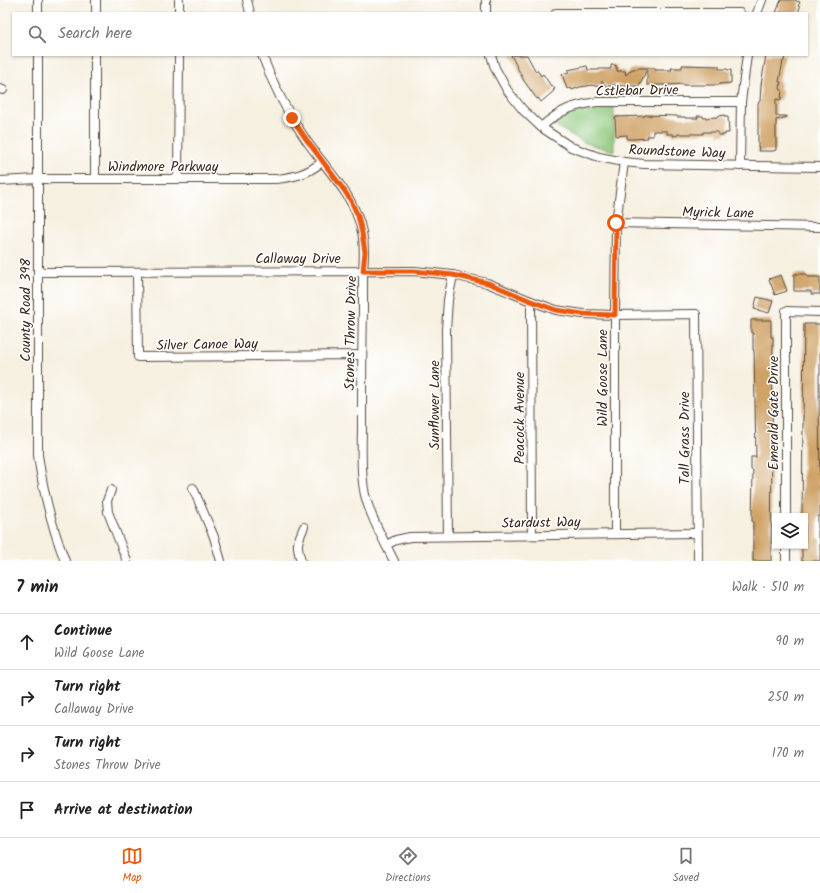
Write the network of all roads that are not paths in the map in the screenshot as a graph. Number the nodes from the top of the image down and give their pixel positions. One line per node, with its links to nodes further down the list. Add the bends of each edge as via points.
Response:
1 (39, 0): 7 (street)
2 (96, 0): 8 (street)
3 (179, 0): 9 (street)
4 (247, 0): 10 (street)
5 (486, 0): 11 (street)
6 (762, 0): 12 (street)
7 (38, 12)
8 (96, 12)
9 (179, 12)
10 (250, 12)
11 (486, 12)
12 (757, 12)
13 (38, 56): 25 (street, County Road 398)
14 (96, 56): 26 (street)
15 (179, 56): 27 (street)
16 (262, 56): 21 (street, Stones Throw Drive, via 271,79 292,118)
17 (492, 56): 20 (street, Roundstone Way, via 507,90)
18 (747, 56): 19 (street)
19 (741, 102): 20 (street, Cstlebar Drive, via 597,102 564,110); 23 (street)
20 (541, 127): 22 (street, Roundstone Way, via 571,146 599,157)
21 (322, 162): 27 (street, Windmore Parkway, via 303,174 288,178); 31 (street, Stones Throw Drive, via 344,190 358,216 365,252)
22 (624, 162): 23 (street, Roundstone Way); 29 (street, Wild Goose Lane)
23 (740, 166): 24 (street, Roundstone Way)
24 (820, 167)
25 (38, 179): 26 (street, Windmore Parkway); 28 (street, Windmore Parkway); 32 (street, County Road 398)
26 (95, 179): 27 (street, Windmore Parkway)
27 (178, 179)
28 (0, 181)
29 (616, 223): 30 (street, Myrick Lane); 38 (street, Wild Goose Lane)
30 (820, 227)
31 (363, 271): 33 (street, Callaway Drive); 34 (street, Callaway Drive, via 414,271); 39 (street, Stones Throw Drive)
32 (38, 272): 33 (street, Callaway Drive); 50 (street, County Road 398, via 38,455 50,514)
33 (137, 272): 39 (street, Silver Canoe Way, via 138,357)
34 (453, 275): 35 (street, Callaway Drive, via 488,283); 47 (street, Sunflower Lane, via 446,330)
35 (531, 301): 38 (street, Callaway Drive, via 556,310); 46 (street, Peacock Avenue)
36 (820, 312): 42 (street, Emerald Gate Drive, via 786,311)
37 (696, 314): 38 (street, Callaway Drive); 44 (street, Tall Grass Drive)
38 (615, 315): 45 (street, Wild Goose Lane)
39 (362, 355): 48 (street, Stones Throw Drive, via 362,471 371,515)
40 (193, 488): 52 (street, via 214,537)
41 (111, 490): 51 (street, via 107,501 108,512)
42 (786, 513)
43 (304, 527): 53 (street, via 297,547)
44 (697, 533): 45 (street, Stardust Way); 55 (street, Tall Grass Drive)
45 (614, 534): 46 (street, Stardust Way)
46 (532, 535): 47 (street, Stardust Way)
47 (448, 536): 48 (street, Stardust Way, via 410,537)
48 (386, 545): 54 (street, Stones Throw Drive)
49 (786, 549): 56 (street)
50 (65, 561)
51 (127, 561)
52 (221, 561)
53 (301, 561)
54 (394, 561)
55 (698, 561)
56 (786, 561)

